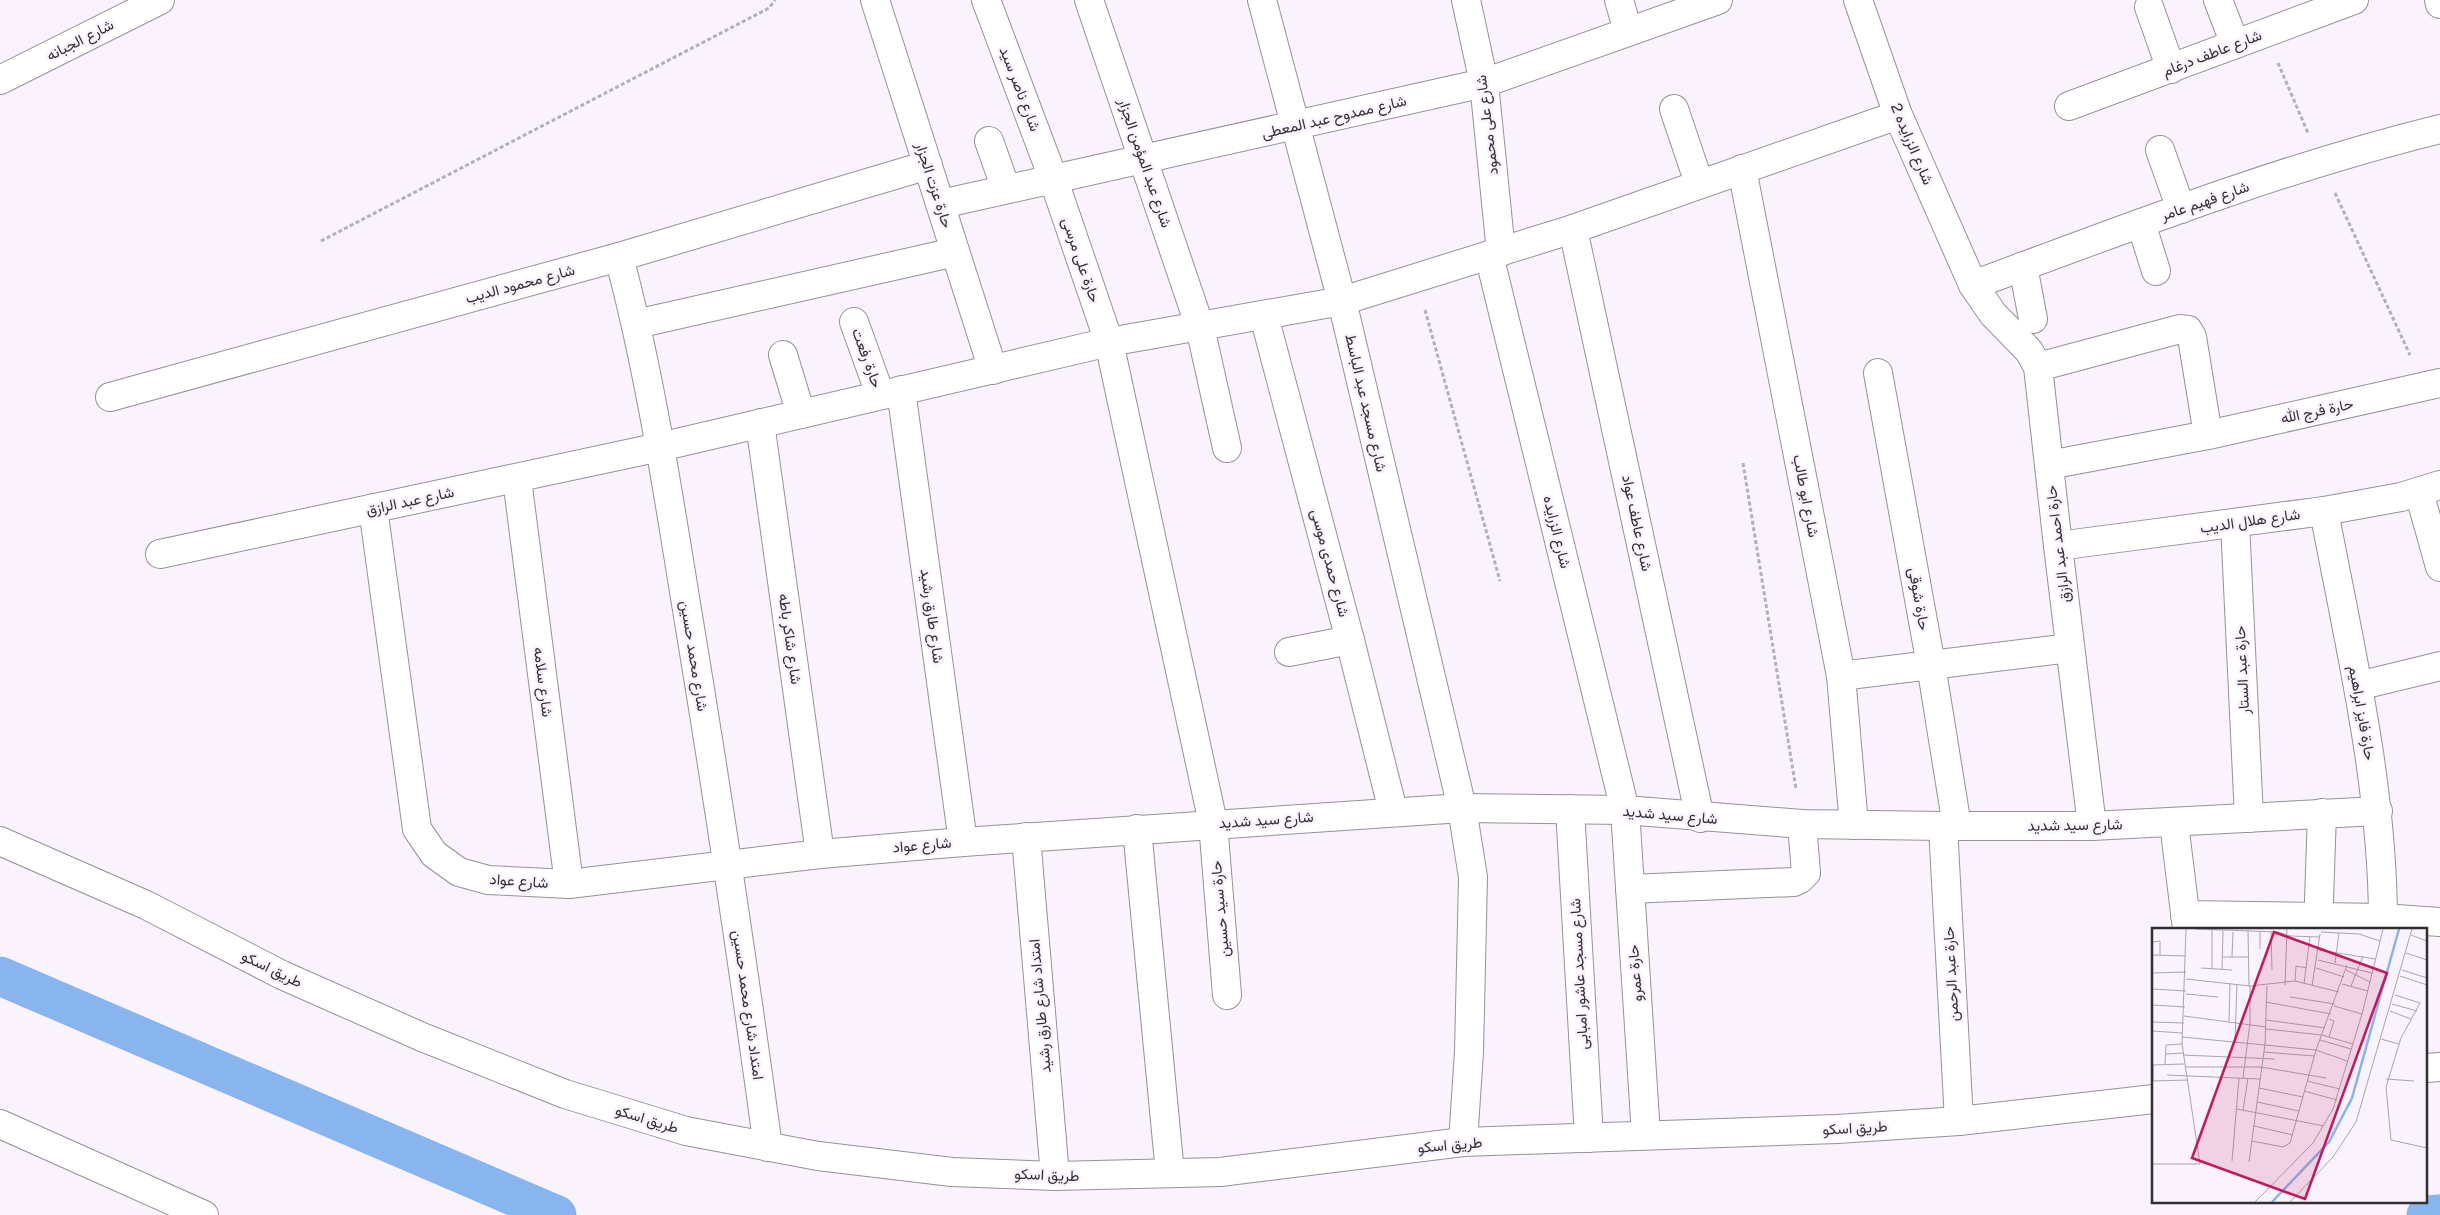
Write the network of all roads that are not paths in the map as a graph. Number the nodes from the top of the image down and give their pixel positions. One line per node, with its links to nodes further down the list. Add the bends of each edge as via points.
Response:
1 (160, 0): 18 (street, شارع الجبانه)
2 (875, 0): 28 (street, حارة عزت الجزار)
3 (986, 0): 30 (street, شارع ناصر سيد)
4 (1089, 0): 27 (street, شارع عبد المؤمن الجزار)
5 (1466, 0): 19 (street, شارع على محمود)
6 (1619, 0): 15 (street)
7 (1718, 0): 15 (street, شارع ممدوح عبد المعطى)
8 (1858, 0): 22 (street, شارع الزرايده 2)
9 (2218, 0): 16 (street)
10 (2354, 0): 16 (street, شارع عاطف درغام)
11 (2439, 0): 13 (street)
12 (1267, 1): 23 (street, شارع مسجد عبد الباسط)
13 (2440, 4)
14 (2149, 7): 17 (street)
15 (1628, 31): 19 (street, شارع ممدوح عبد المعطى)
16 (2235, 44): 17 (street, شارع عاطف درغام)
17 (2171, 69): 20 (street, شارع عاطف درغام)
18 (0, 80)
19 (1484, 83): 23 (street, شارع ممدوح عبد المعطى); 38 (street, شارع على محمود)
20 (2069, 106)
21 (1674, 109): 31 (street)
22 (1898, 114): 29 (street, شارع عبد الرازق); 42 (street, شارع الزرايده 2)
23 (1297, 126): 27 (street, شارع ممدوح عبد المعطى); 43 (street, شارع مسجد عبد الباسط)
24 (2440, 129): 34 (street, شارع فهيم عامر)
25 (989, 141): 32 (street)
26 (2160, 150): 34 (street)
27 (1143, 158): 30 (street, شارع ممدوح عبد المعطى); 48 (street, شارع عبد المؤمن الجزار)
28 (928, 165): 33 (street, حارة عزت الجزار); 39 (street, شارع محمود الديب)
29 (1742, 169): 31 (street, شارع عبد الرازق); 76 (street, شارع ابو طالب)
30 (1054, 178): 32 (street, شارع ممدوح عبد المعطى); 49 (street, حارة على مرسى)
31 (1700, 183): 36 (street, شارع عبد الرازق)
32 (1006, 189): 33 (street, شارع ممدوح عبد المعطى)
33 (940, 204): 37 (street, حارة عزت الجزار)
34 (2181, 208): 35 (street, شارع فهيم عامر)
35 (2141, 223): 40 (street, شارع فهيم عامر); 41 (street)
36 (1573, 229): 38 (street, شارع عبد الرازق); 84 (street, شارع عاطف عواد)
37 (956, 252): 47 (street); 52 (street, حارة عزت الجزار)
38 (1495, 253): 43 (street, شارع عبد الرازق); 80 (street, شارع الزرايده)
39 (619, 257): 47 (street, شارع محمد حسين); 56 (street, شارع محمود الديب)
40 (2023, 266): 42 (street, شارع فهيم عامر); 45 (street)
41 (2156, 271)
42 (1973, 285): 51 (street, حارة احمد عبد الرازق, via 1993,314 2029,351)
43 (1342, 301): 44 (street, شارع عبد الرازق); 78 (street, شارع مسجد عبد الباسط)
44 (1264, 316): 48 (street, شارع عبد الرازق); 71 (street, شارع حمدى موسى)
45 (2033, 319)
46 (854, 322): 55 (street, حارة رفعت)
47 (636, 324): 60 (street, شارع محمد حسين)
48 (1200, 327): 49 (street, شارع عبد الرازق); 61 (street, شارع عبد المؤمن الجزار)
49 (1109, 342): 52 (street, شارع عبد الرازق); 86 (street, حارة على مرسى)
50 (783, 355): 57 (street)
51 (2038, 367): 59 (street, via 2180,329 2188,330 2192,337); 62 (street, حارة احمد عبد الرازق)
52 (993, 370): 55 (street, شارع عبد الرازق)
53 (1878, 374): 74 (street, حارة شوقى)
54 (2433, 385): 59 (street, حارة فرج الله)
55 (891, 392): 57 (street, شارع عبد الرازق); 95 (street, شارع طارق رشيد)
56 (110, 397)
57 (800, 414): 58 (street, شارع عبد الرازق)
58 (760, 423): 60 (street, شارع عبد الرازق); 96 (street, شارع شاكر باطه)
59 (2208, 435): 62 (street, حارة فرج الله)
60 (660, 447): 63 (street, شارع عبد الرازق); 97 (street, شارع محمد حسين)
61 (1227, 448)
62 (2049, 465): 68 (street, حارة احمد عبد الرازق)
63 (517, 479): 65 (street, شارع عبد الرازق); 98 (street, شارع سلامه)
64 (2429, 488): 66 (street, شارع هلال الديب); 70 (street)
65 (373, 508): 69 (street, شارع عبد الرازق); 98 (street, شارع عواد, via 417,829 434,854 459,872 488,880)
66 (2324, 511): 67 (street, شارع هلال الديب); 77 (street, حارة فايز ابراهيم)
67 (2236, 524): 68 (street, شارع هلال الديب); 85 (street, حارة عبد الستار)
68 (2058, 546): 72 (street, حارة احمد عبد الرازق)
69 (160, 554)
70 (2440, 567)
71 (1350, 640): 73 (street); 81 (street, شارع حمدى موسى)
72 (2070, 648): 74 (street); 91 (street, حارة احمد عبد الرازق)
73 (1289, 652)
74 (1931, 665): 76 (street); 90 (street, حارة شوقى)
75 (2440, 666): 77 (street)
76 (1841, 676): 89 (street, شارع ابو طالب)
77 (2358, 686): 82 (street, حارة فايز ابراهيم)
78 (1462, 808): 79 (street, شارع سيد شديد); 81 (street, شارع سيد شديد); 110 (street, شارع مسجد عبد الباسط, via 1473,878 1469,1052)
79 (1570, 809): 80 (street, شارع سيد شديد); 109 (street, شارع مسجد عاشور امبابى)
80 (1625, 810): 84 (street, شارع سيد شديد); 99 (street, حارة عمرو)
81 (1393, 811): 86 (street, شارع سيد شديد)
82 (2378, 811): 83 (street, شارع سيد شديد); 103 (street, حارة فايز ابراهيم)
83 (2322, 813): 85 (street, شارع سيد شديد); 102 (street)
84 (1700, 818): 88 (street, شارع سيد شديد)
85 (2249, 818): 87 (street, شارع سيد شديد)
86 (1213, 823): 92 (street, شارع سيد شديد); 104 (street, حارة سيد حسين)
87 (2174, 823): 91 (street, شارع سيد شديد); 100 (street)
88 (1802, 824): 89 (street, شارع سيد شديد); 99 (street, via 1806,873 1794,882)
89 (1854, 825): 90 (street, شارع سيد شديد)
90 (1950, 826): 91 (street, شارع سيد شديد); 106 (street, حارة عبد الرحمن)
91 (2092, 826)
92 (1137, 829): 93 (street, شارع سيد شديد); 112 (street)
93 (1026, 837): 95 (street, شارع سيد شديد); 113 (street, امتداد شارع طارق رشيد)
94 (0, 841): 111 (street, طريق اسكو, via 146,905 282,975 565,1094 686,1131)
95 (963, 842): 96 (street, شارع عواد)
96 (820, 854): 97 (street, شارع عواد)
97 (729, 864): 98 (street, شارع عواد); 111 (street, امتداد شارع محمد حسين)
98 (569, 884)
99 (1630, 889): 108 (street, حارة عمرو)
100 (2186, 922): 102 (street)
101 (2440, 922): 103 (street)
102 (2319, 923): 103 (street)
103 (2383, 924)
104 (1227, 995)
105 (2152, 1099): 106 (street, طريق اسكو)
106 (1959, 1121): 108 (street, طريق اسكو, via 1837,1129)
107 (0, 1124): 114 (street)
108 (1646, 1135): 109 (street, طريق اسكو)
109 (1589, 1138): 110 (street, طريق اسكو)
110 (1463, 1142): 112 (street, طريق اسكو, via 1220,1172)
111 (768, 1146): 113 (street, طريق اسكو, via 818,1156 952,1172)
112 (1170, 1173): 113 (street, طريق اسكو)
113 (1055, 1176)
114 (204, 1215)

